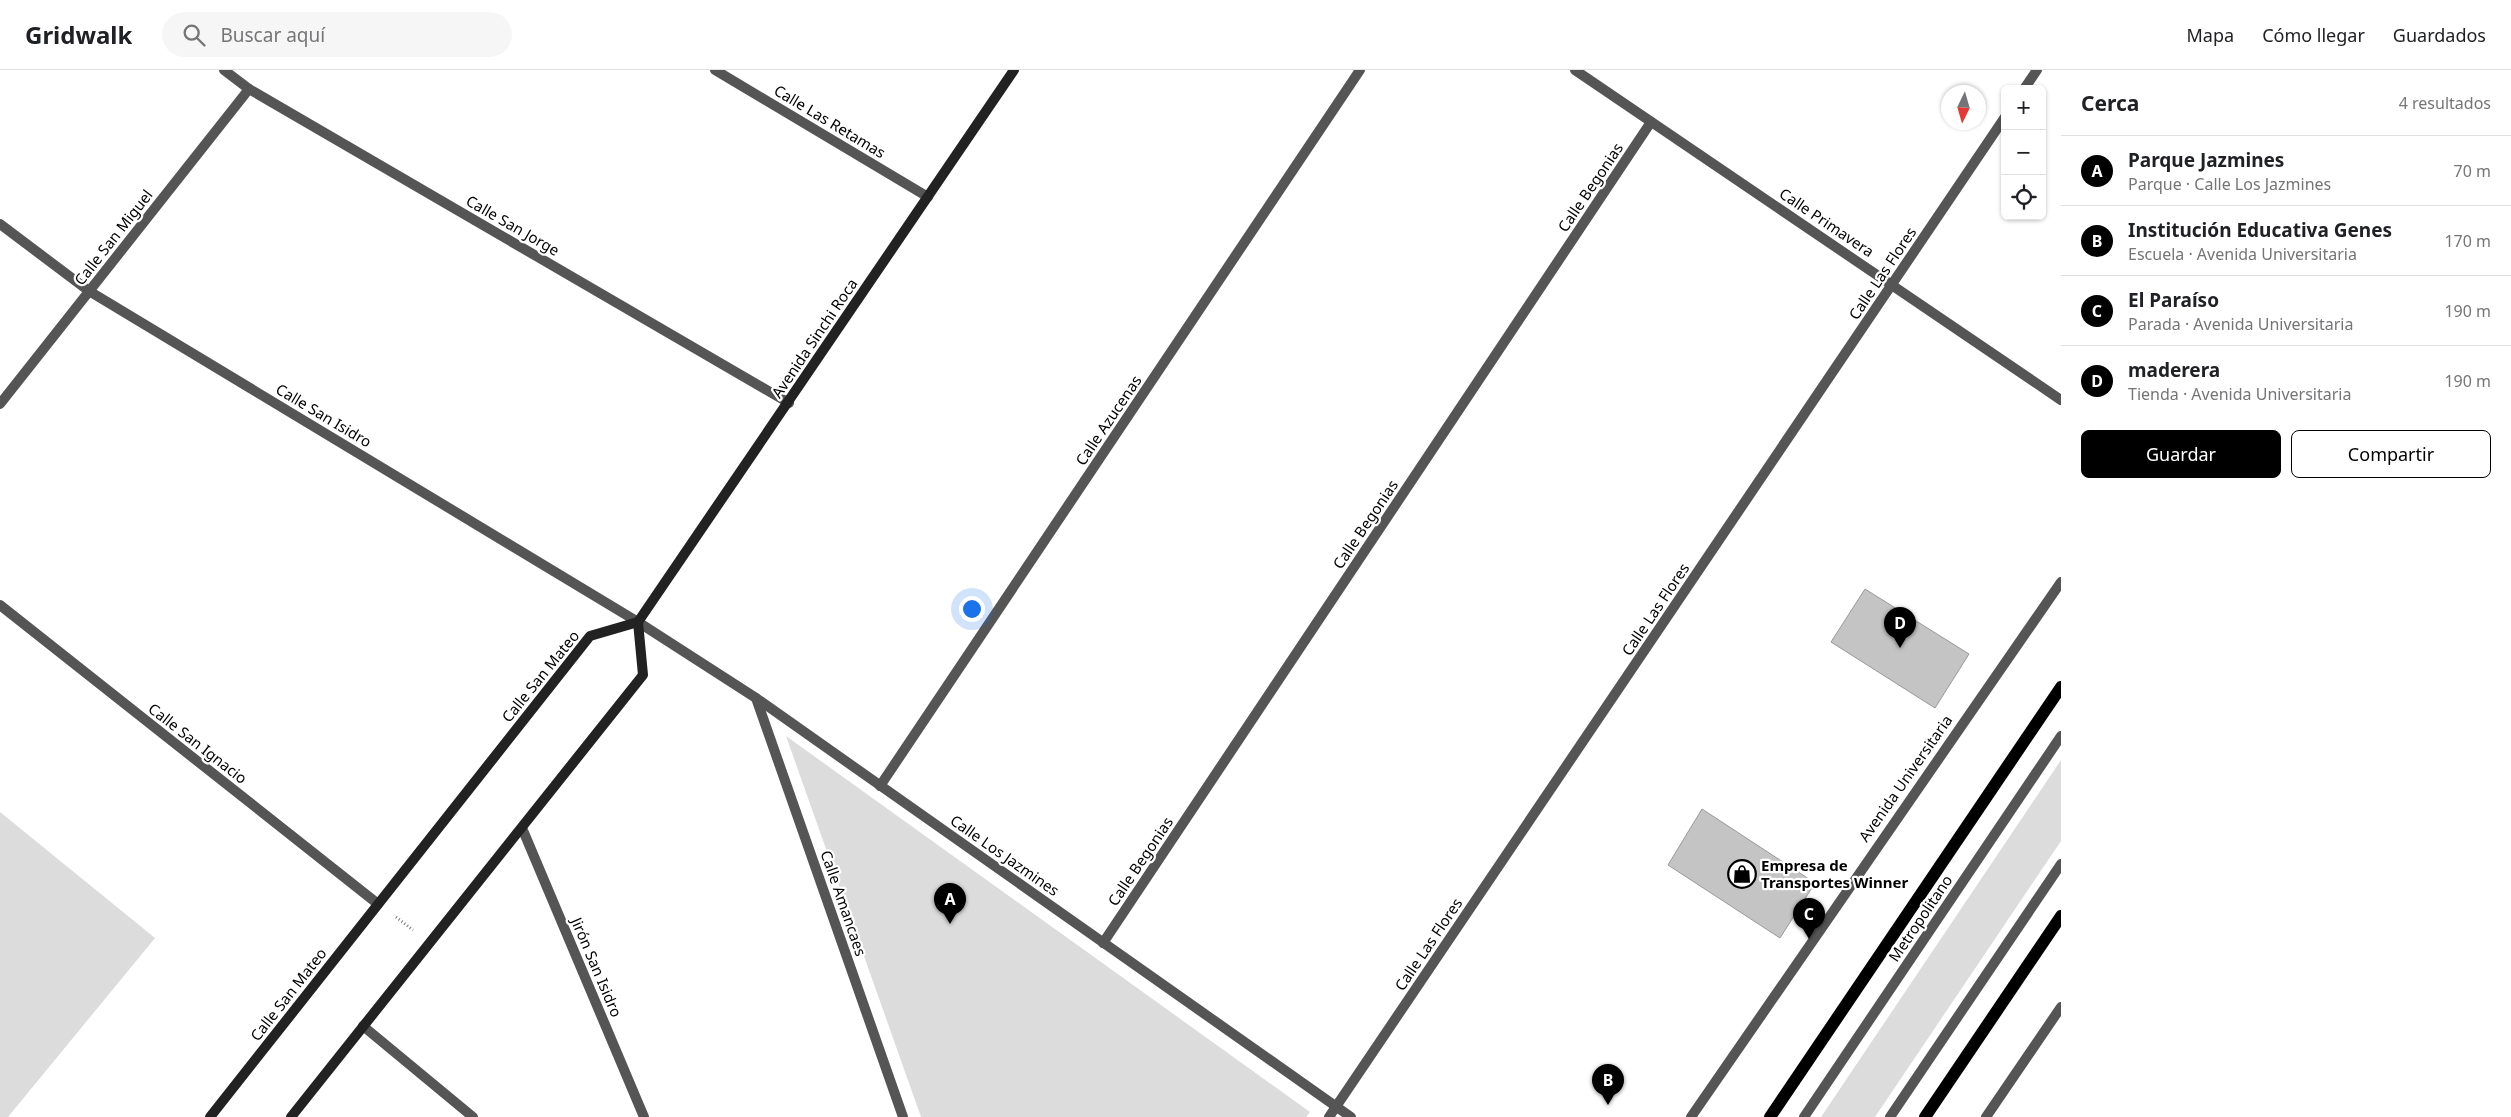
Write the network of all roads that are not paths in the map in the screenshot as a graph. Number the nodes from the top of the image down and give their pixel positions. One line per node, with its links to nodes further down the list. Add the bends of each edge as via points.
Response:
1 (224, 70): 8 (street, Calle San Jorge)
2 (715, 70): 11 (street, Calle Las Retamas)
3 (1014, 70): 11 (street, Avenida Sinchi Roca)
4 (1360, 70): 24 (street, Calle Azucenas)
5 (1575, 70): 9 (street, Calle Primavera)
6 (2034, 71): 7 (street)
7 (2026, 85)
8 (249, 89): 14 (street, Calle San Miguel); 16 (street, Calle San Jorge)
9 (1651, 122): 13 (street, Calle Primavera); 29 (street, Calle Begonias)
10 (2001, 123): 13 (street, Calle Las Flores)
11 (928, 197): 16 (street, Avenida Sinchi Roca)
12 (0, 224): 14 (street, Calle San Isidro)
13 (1892, 284): 15 (street, Calle Primavera); 32 (street, Calle Las Flores)
14 (90, 291): 17 (street, Calle San Miguel); 20 (street, Calle San Isidro)
15 (2061, 400)
16 (789, 403): 20 (street, Avenida Sinchi Roca)
17 (0, 404)
18 (2061, 582): 40 (street, Avenida Universitaria)
19 (0, 605): 27 (street, Calle San Ignacio)
20 (638, 622): 22 (street, Calle Los Jazmines); 25 (street, via 643,675); 27 (street, Calle San Mateo, via 590,636)
21 (2061, 686): 41 (main road)
22 (756, 698): 24 (street, Calle Los Jazmines); 37 (street, Calle Amancaes)
23 (2061, 736): 42 (street, Metropolitano)
24 (880, 786): 29 (street, Calle Los Jazmines)
25 (522, 828): 31 (street); 36 (street, Jirón San Isidro)
26 (2061, 864): 43 (street)
27 (378, 904): 33 (street, Calle San Mateo)
28 (2061, 916): 44 (main road)
29 (1103, 943): 32 (street, Calle Los Jazmines)
30 (2061, 1007): 45 (street)
31 (363, 1026): 34 (street); 35 (street)
32 (1336, 1106): 38 (street, Calle Las Flores); 39 (street, Calle Los Jazmines)
33 (210, 1117)
34 (291, 1117)
35 (473, 1117)
36 (644, 1117)
37 (904, 1117)
38 (1329, 1117)
39 (1351, 1117)
40 (1691, 1117)
41 (1770, 1117)
42 (1804, 1117)
43 (1890, 1117)
44 (1925, 1117)
45 (1986, 1117)

